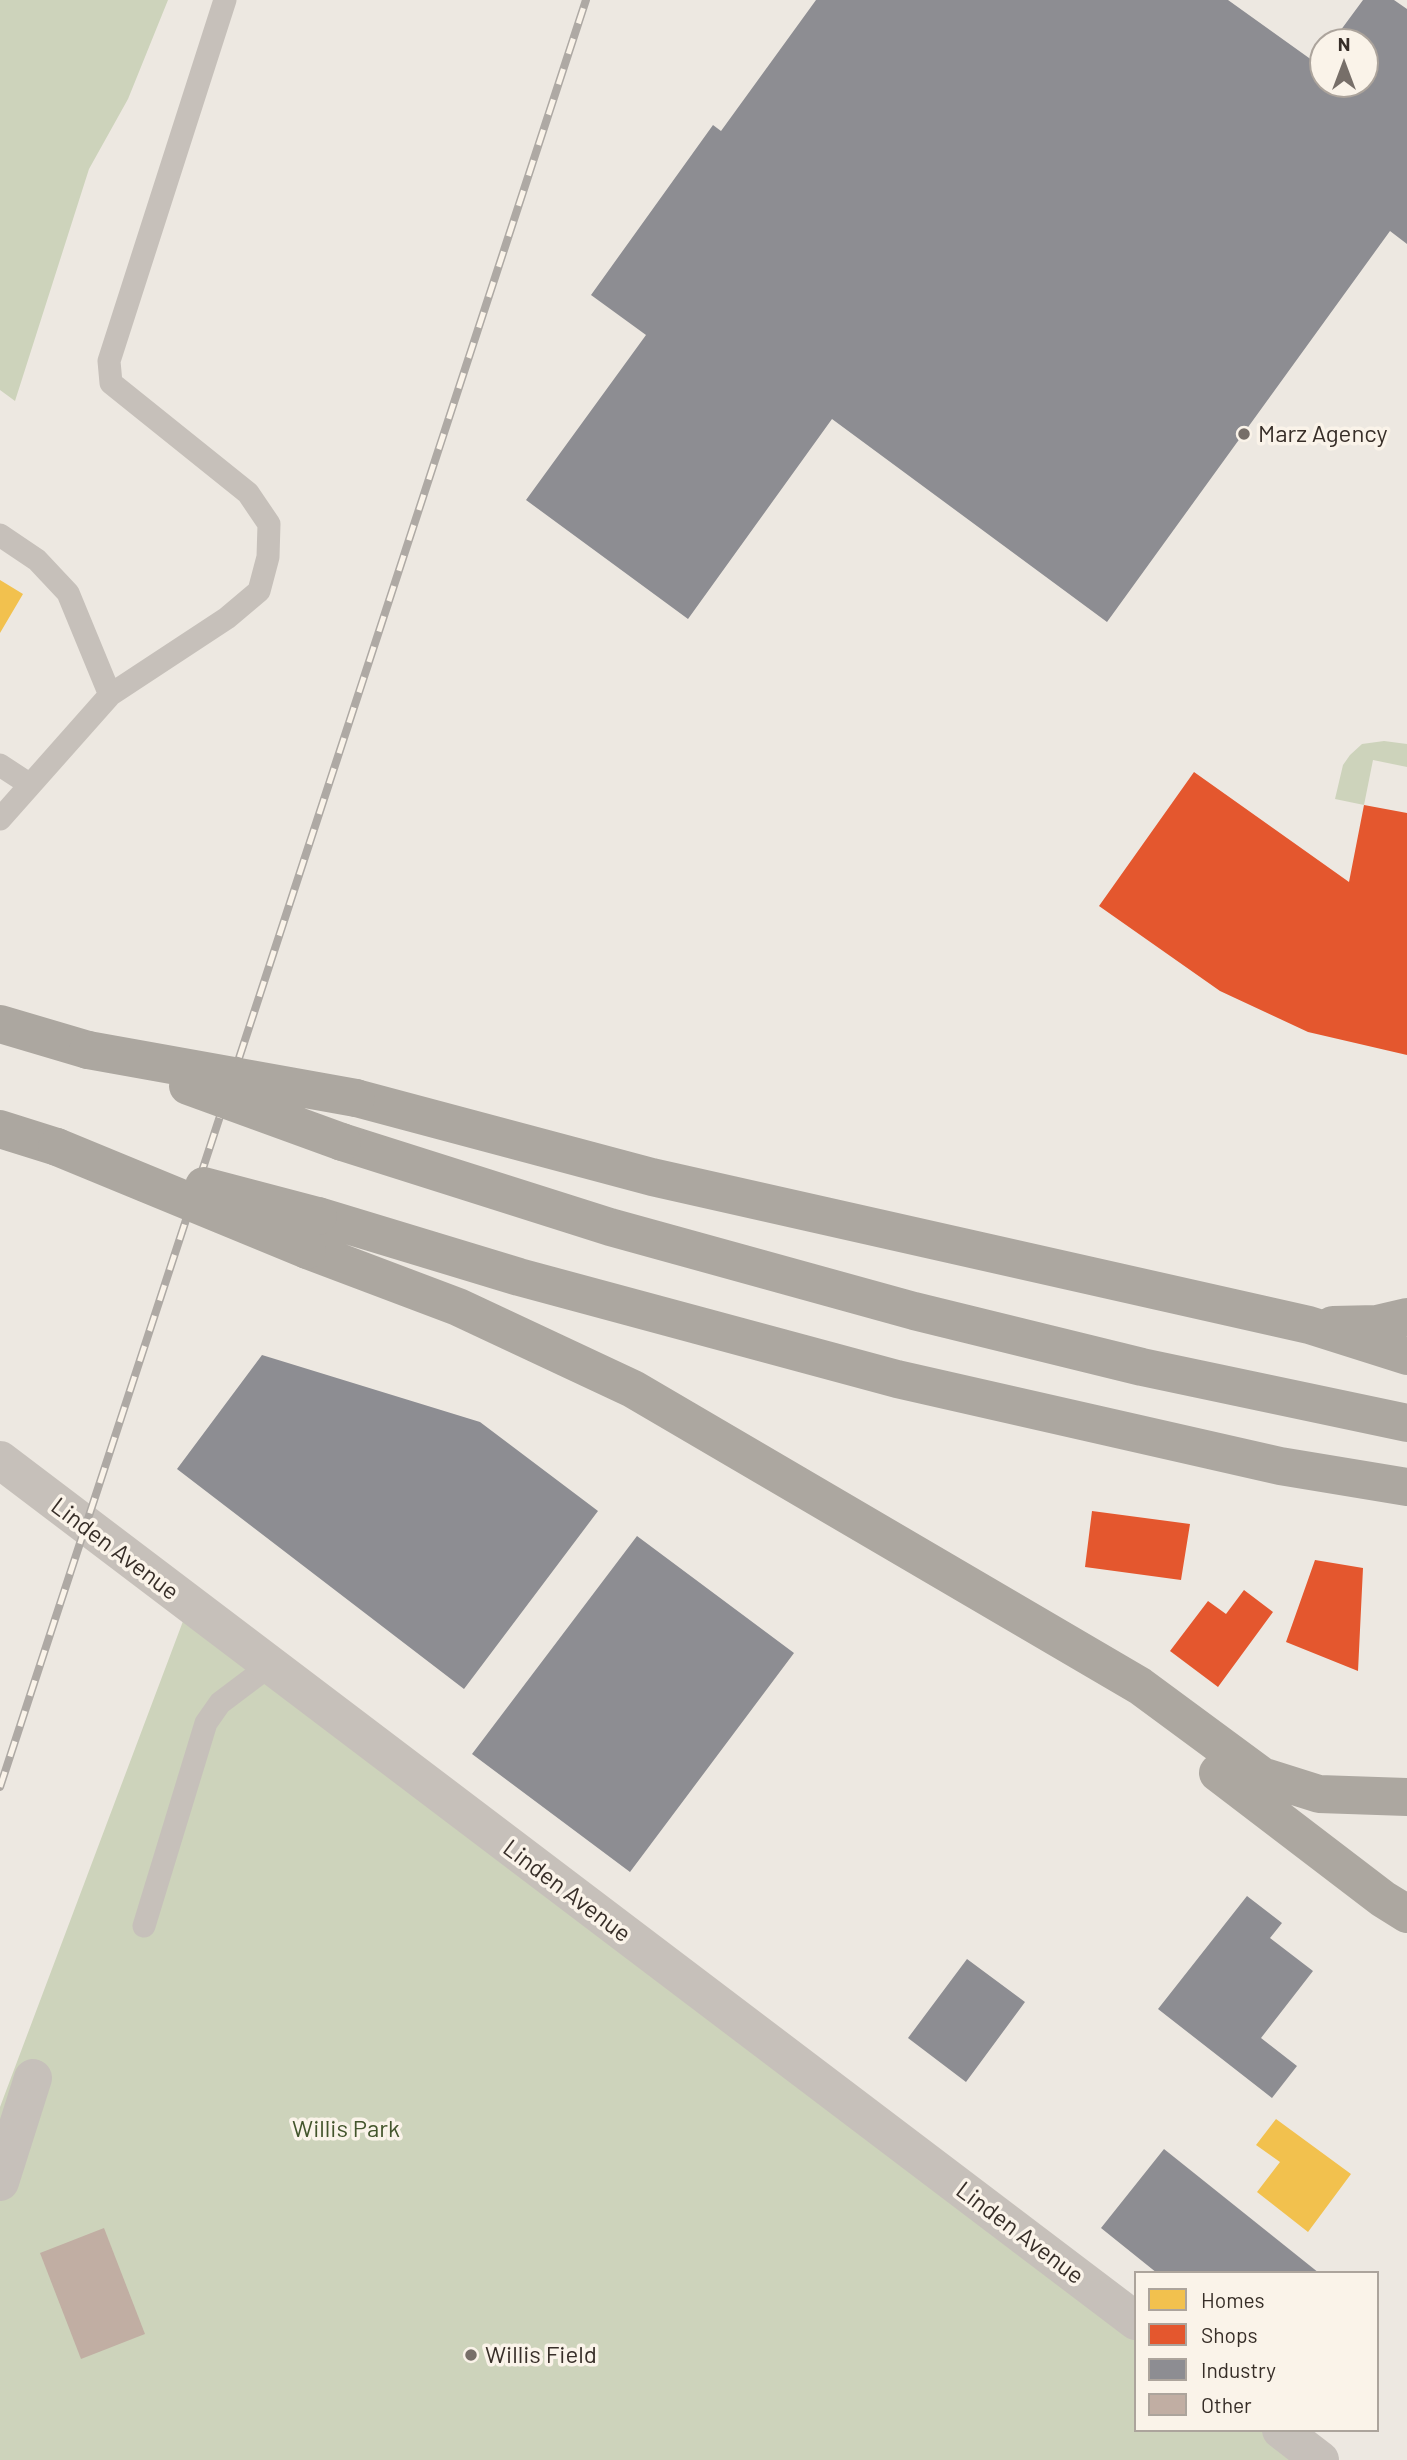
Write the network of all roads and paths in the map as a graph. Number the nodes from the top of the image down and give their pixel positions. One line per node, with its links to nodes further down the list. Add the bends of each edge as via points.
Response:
1 (225, 0): 3 (lane, via 108,361 111,383 248,493 269,524 268,557 259,591 227,618)
2 (0, 535): 3 (lane, via 37,560 68,593)
3 (110, 695): 5 (lane)
4 (0, 765): 5 (lane)
5 (29, 784): 6 (lane)
6 (0, 819)
7 (0, 1024): 8 (highway)
8 (88, 1050): 12 (highway, bridge, via 356,1098 652,1177); 14 (highway, bridge, via 342,1142 789,1278 1142,1367)
9 (0, 1129): 10 (highway, bridge)
10 (312, 1233): 16 (highway, via 531,1280 897,1379 1280,1466); 17 (highway, via 597,1371)
11 (1407, 1317): 12 (highway, via 1377,1324)
12 (1310, 1325): 13 (highway)
13 (1407, 1356)
14 (1390, 1420)
15 (0, 1460): 18 (street, Linden Avenue)
16 (1407, 1488)
17 (1023, 1616): 19 (highway, via 1140,1686 1262,1776 1319,1794); 20 (highway, via 1126,1702)
18 (269, 1666): 21 (lane, via 220,1703 206,1723); 24 (street, Linden Avenue)
19 (1407, 1797)
20 (1407, 1914)
21 (144, 1926)
22 (33, 2078): 23 (street)
23 (0, 2182)
24 (1134, 2319)
25 (1284, 2432): 26 (street)
26 (1320, 2460)

